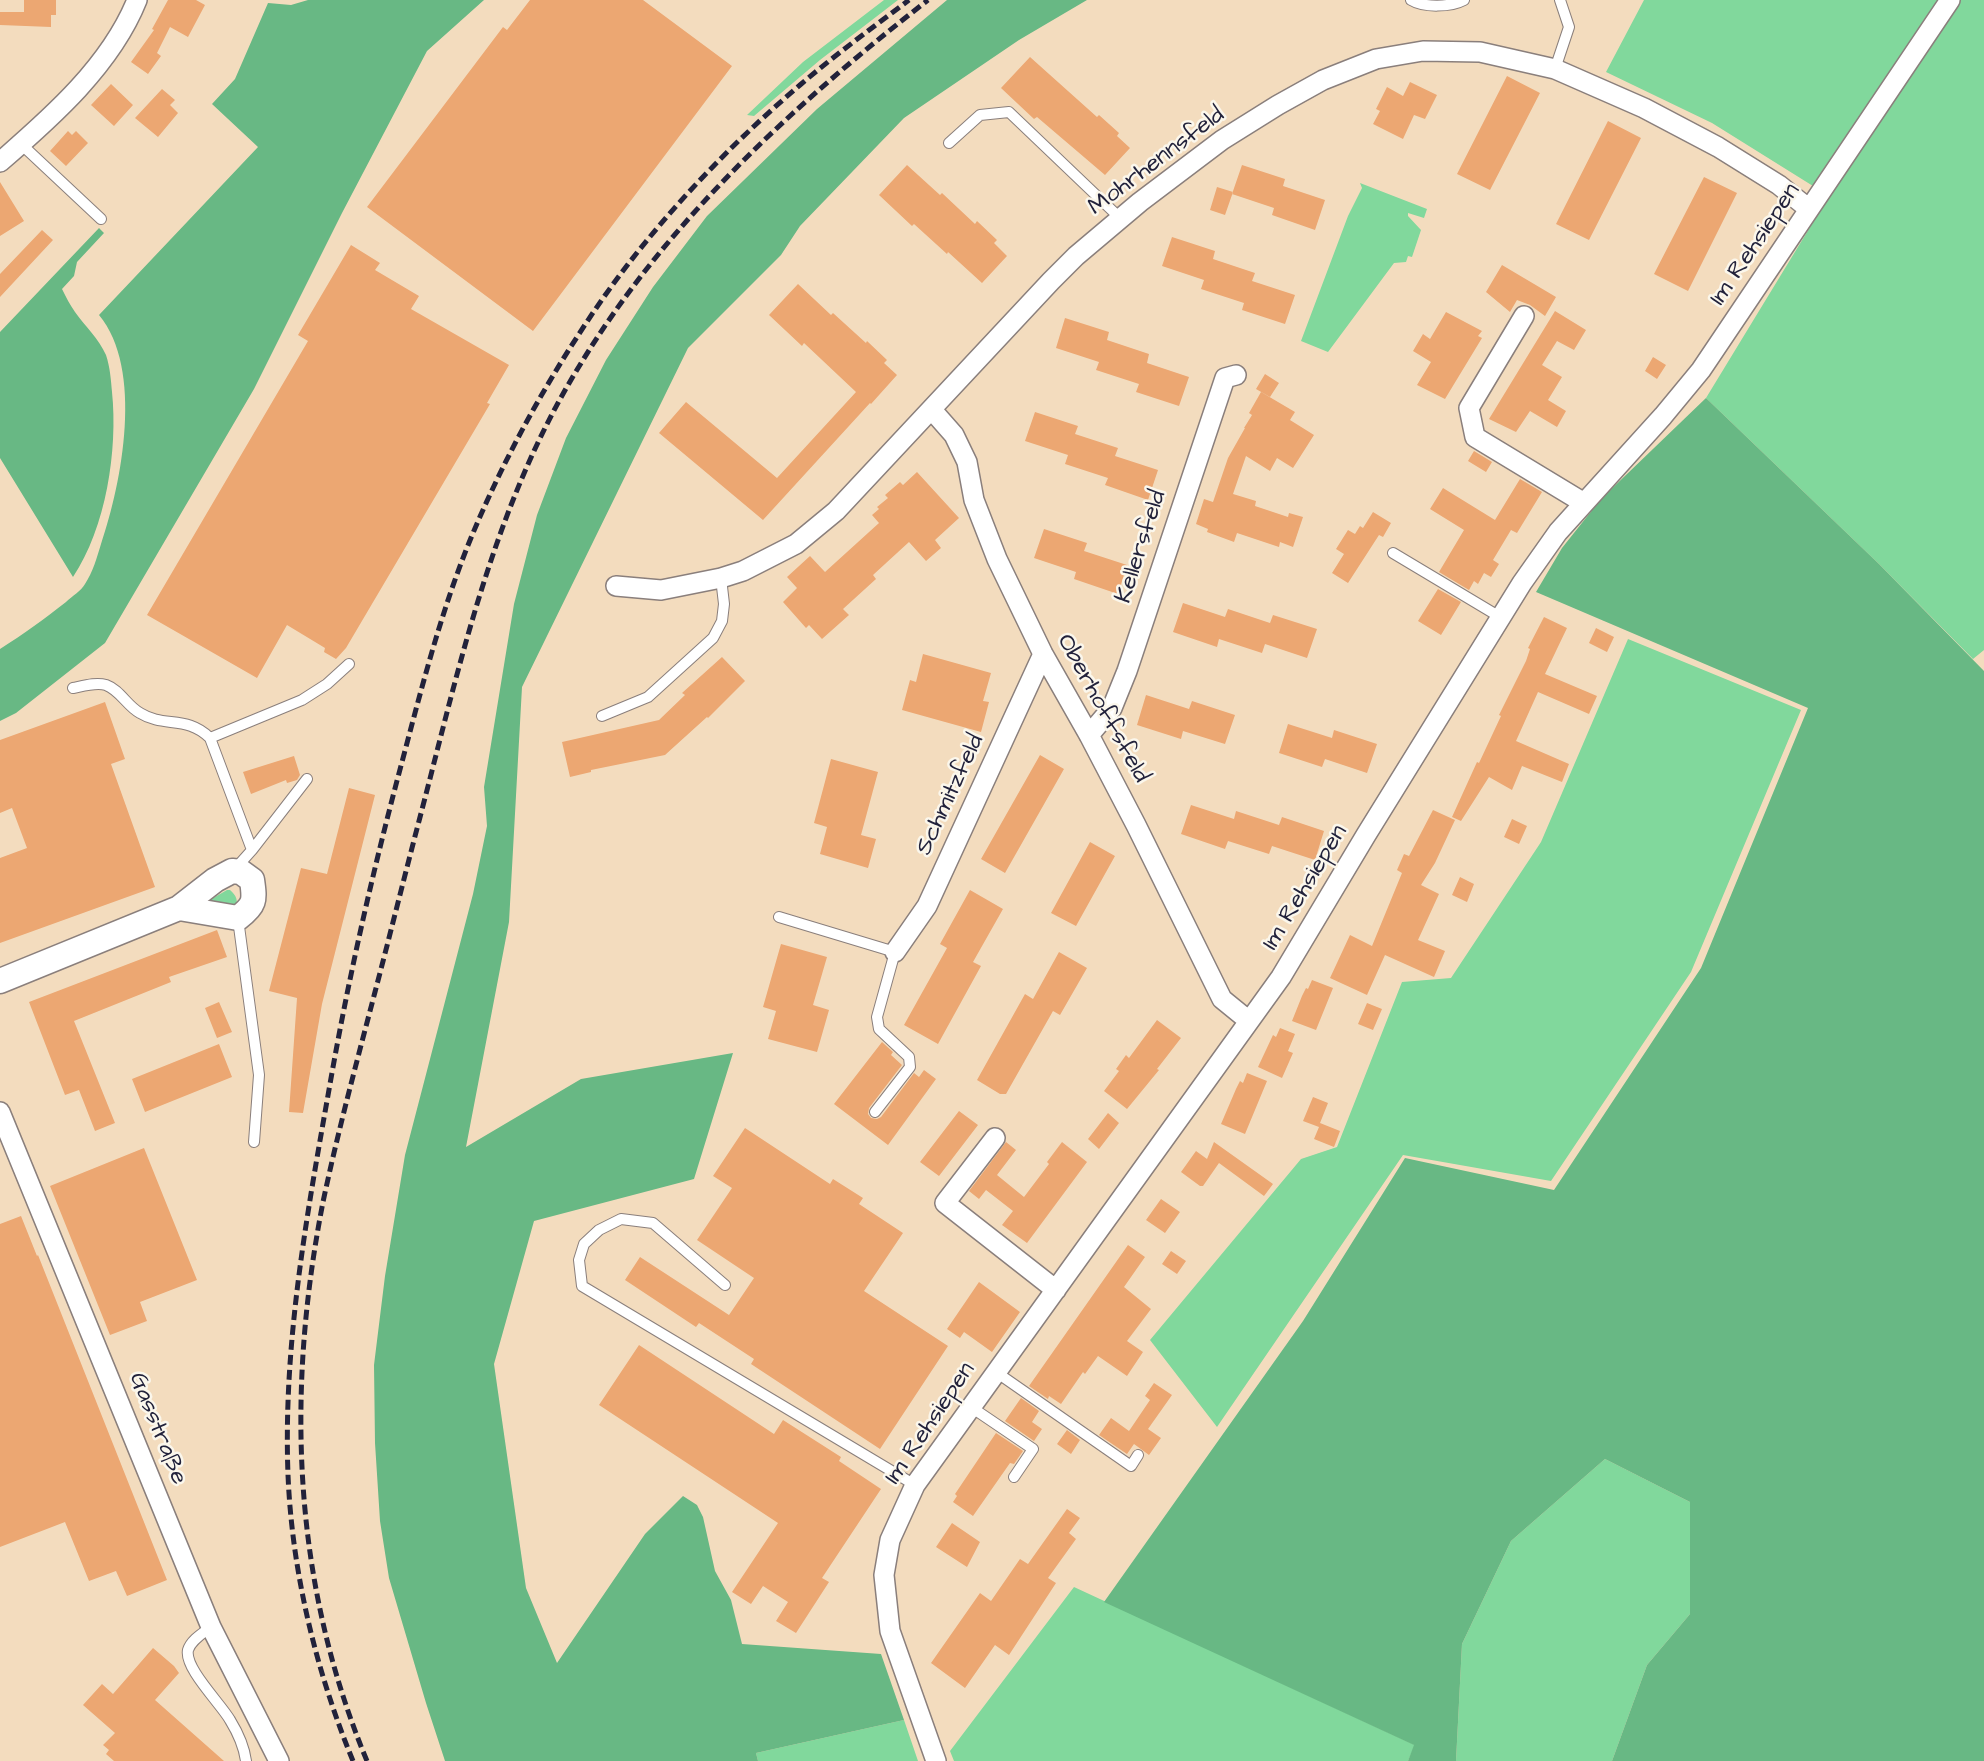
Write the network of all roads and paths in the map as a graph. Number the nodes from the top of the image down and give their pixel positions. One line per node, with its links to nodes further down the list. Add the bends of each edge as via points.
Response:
1 (137, 0): 8 (street, via 98,64 55,114)
2 (1411, 0): 3 (lane, via 1419,5)
3 (1464, 0)
4 (1560, 0): 6 (lane, via 1569,27)
5 (1950, 0): 10 (street, Im Rehsiepen)
6 (1555, 69): 10 (street, Mohrhennsfeld, via 1718,146); 11 (street, Mohrhennsfeld, via 1480,52 1423,51 1376,59 1278,104 1222,140)
7 (949, 143): 11 (lane, via 980,115 1009,112)
8 (21, 144): 9 (street); 12 (lane)
9 (0, 162)
10 (1809, 209): 16 (street, Im Rehsiepen, via 1701,370)
11 (1120, 218): 15 (street, Mohrhennsfeld, via 1051,281)
12 (101, 219)
13 (1524, 316): 16 (street, via 1469,408 1475,437)
14 (1236, 375): 25 (street, Kellersfeld, via 1225,378 1112,708)
15 (932, 410): 18 (street, Mohrhennsfeld, via 836,511 796,544); 21 (street, Oberhoffsfeld, via 954,435 967,462 974,500 997,559)
16 (1584, 503): 20 (street, Im Rehsiepen, via 1558,532)
17 (1393, 553): 20 (lane)
18 (721, 578): 19 (street, Mohrhennsfeld, via 661,590); 24 (lane, via 722,621 713,638 648,697)
19 (616, 586)
20 (1500, 617): 35 (street, Im Rehsiepen)
21 (1043, 654): 25 (street, Oberhoffsfeld); 33 (street, Schmitzfeld, via 927,906)
22 (349, 664): 26 (lane, via 302,700)
23 (73, 688): 26 (lane, via 106,685 137,712 182,722)
24 (602, 716)
25 (1089, 735): 35 (street, Oberhoffsfeld, via 1222,999)
26 (210, 738): 28 (lane)
27 (307, 779): 28 (lane)
28 (252, 850): 29 (lane)
29 (232, 871): 30 (street); 32 (street, via 253,880 254,887 252,908)
30 (179, 908): 32 (street); 34 (street)
31 (779, 917): 33 (lane)
32 (238, 918): 39 (lane, via 259,1075)
33 (895, 952): 36 (lane, via 877,1017 879,1029 909,1057 910,1066)
34 (0, 981)
35 (1250, 1021): 41 (street, Im Rehsiepen)
36 (875, 1112)
37 (1, 1115): 47 (street, Gasstraße)
38 (995, 1138): 41 (street, via 945,1203)
39 (254, 1142)
40 (725, 1284): 46 (lane, via 653,1223 621,1219 584,1244 579,1260 582,1286)
41 (1056, 1290): 42 (street, Im Rehsiepen)
42 (996, 1372): 43 (street, Im Rehsiepen); 44 (lane, via 1131,1466)
43 (971, 1408): 45 (lane, via 1032,1449); 46 (street, Im Rehsiepen)
44 (1138, 1455)
45 (1014, 1477)
46 (915, 1485): 50 (street, Im Rehsiepen, via 890,1540 884,1575 890,1631)
47 (211, 1627): 48 (lane, via 189,1648 188,1657 229,1718); 49 (street, Gasstraße)
48 (246, 1761)
49 (279, 1761)
50 (936, 1761)

